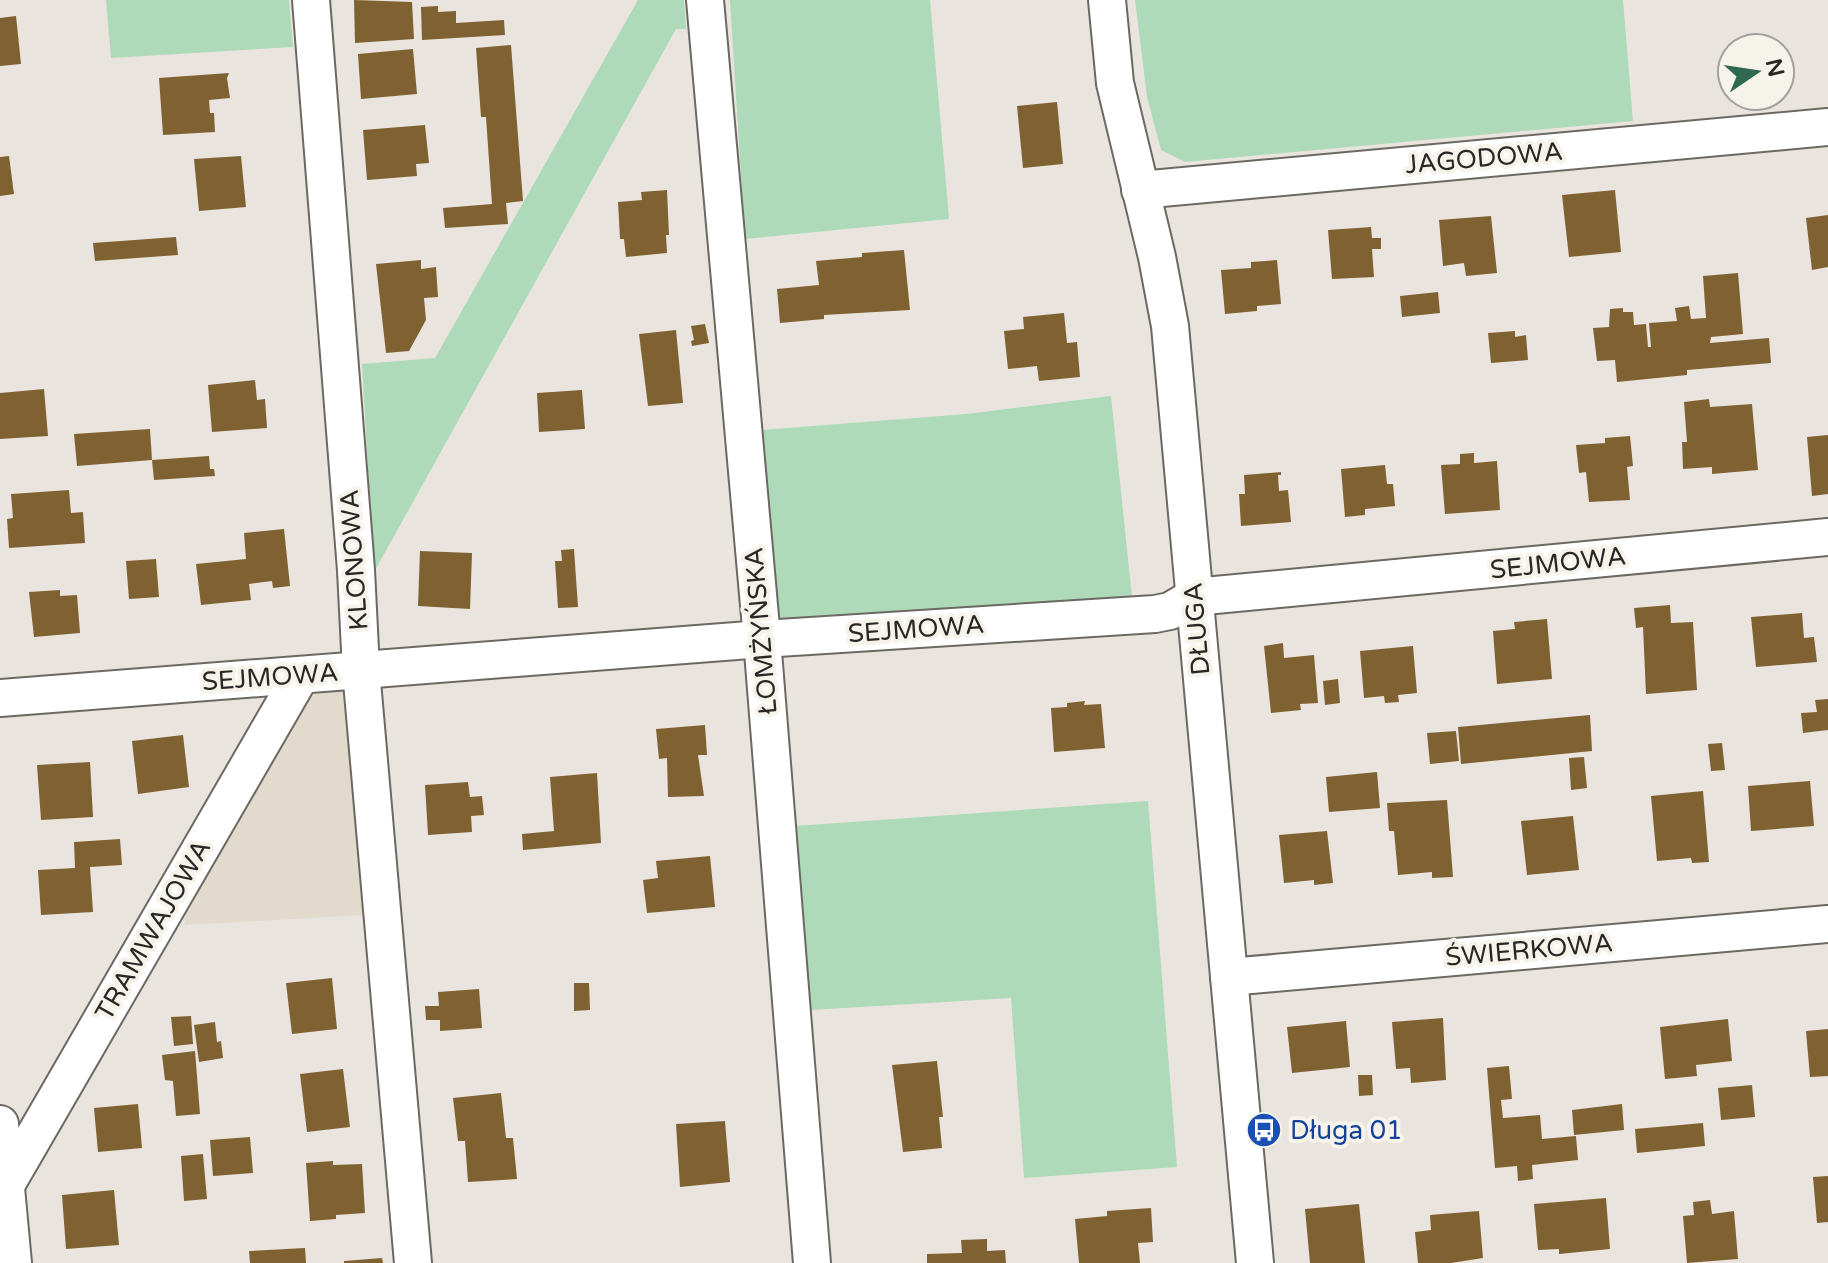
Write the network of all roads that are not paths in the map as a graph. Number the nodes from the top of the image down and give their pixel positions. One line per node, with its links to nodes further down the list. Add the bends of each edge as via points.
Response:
1 (311, 0): 9 (street, KLONOWA)
2 (705, 0): 8 (street, ŁOMŻYŃSKA)
3 (1107, 0): 5 (street, DŁUGA, via 1115,83)
4 (1828, 127): 5 (street, JAGODOWA)
5 (1140, 190): 7 (street, DŁUGA, via 1170,326)
6 (1828, 537): 7 (street, SEJMOWA)
7 (1194, 597): 8 (street, SEJMOWA, via 1155,614); 13 (street, DŁUGA)
8 (762, 639): 9 (street, SEJMOWA); 18 (street, ŁOMŻYŃSKA)
9 (361, 670): 10 (street, SEJMOWA); 17 (street, KLONOWA)
10 (301, 675): 11 (street, SEJMOWA); 15 (street, TRAMWAJOWA)
11 (0, 698)
12 (1828, 924): 13 (street, ŚWIERKOWA)
13 (1229, 977): 19 (street, DŁUGA)
14 (0, 1124): 15 (street)
15 (6, 1185): 16 (street)
16 (13, 1263)
17 (413, 1263)
18 (812, 1263)
19 (1255, 1263)

